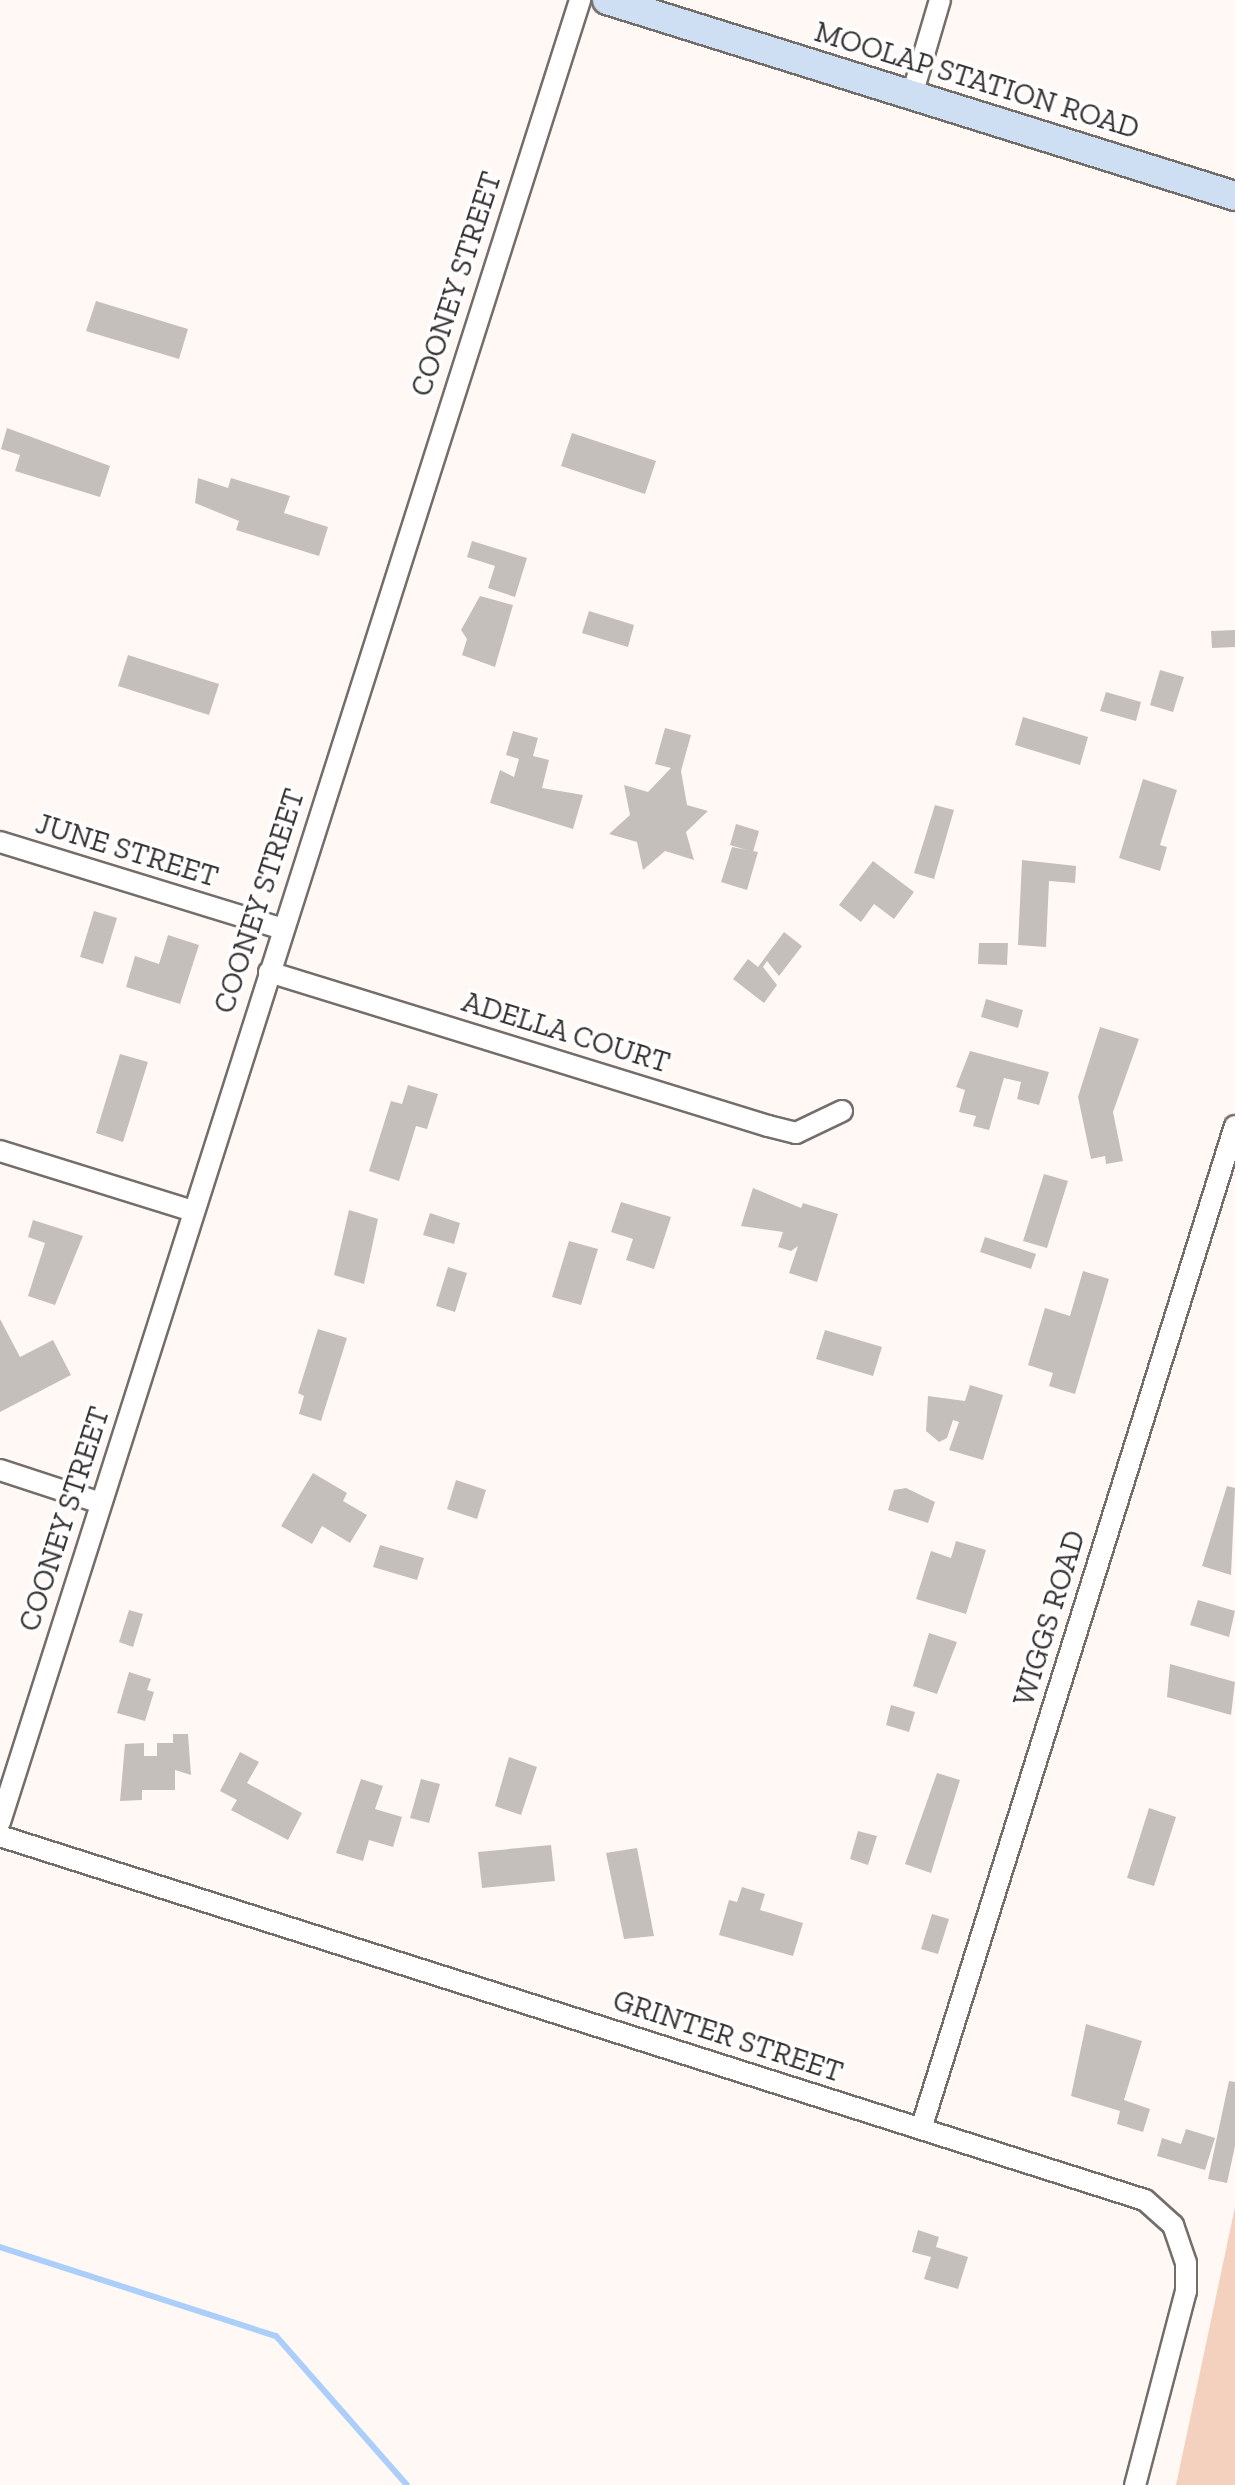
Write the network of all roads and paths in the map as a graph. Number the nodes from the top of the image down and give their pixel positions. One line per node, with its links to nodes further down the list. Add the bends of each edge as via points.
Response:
1 (580, 0): 7 (street, COONEY STREET)
2 (607, 0): 4 (street, MOOLAP STATION ROAD)
3 (940, 0): 4 (street)
4 (912, 95): 5 (street, MOOLAP STATION ROAD)
5 (1235, 196)
6 (0, 842): 7 (street, JUNE STREET)
7 (282, 929): 8 (street, COONEY STREET)
8 (269, 972): 9 (street, ADELLA COURT, via 796,1133); 12 (street, COONEY STREET)
9 (842, 1111)
10 (1235, 1126): 18 (street, WIGGS ROAD)
11 (0, 1151): 12 (street)
12 (193, 1211): 14 (street, COONEY STREET)
13 (0, 1470): 14 (street)
14 (101, 1503): 15 (street, COONEY STREET)
15 (8, 1769): 16 (street, COONEY STREET)
16 (0, 1822)
17 (0, 1836): 18 (street, GRINTER STREET)
18 (921, 2129): 19 (street, GRINTER STREET, via 1126,2192 1163,2212 1173,2225 1186,2263 1186,2291)
19 (1135, 2485)

